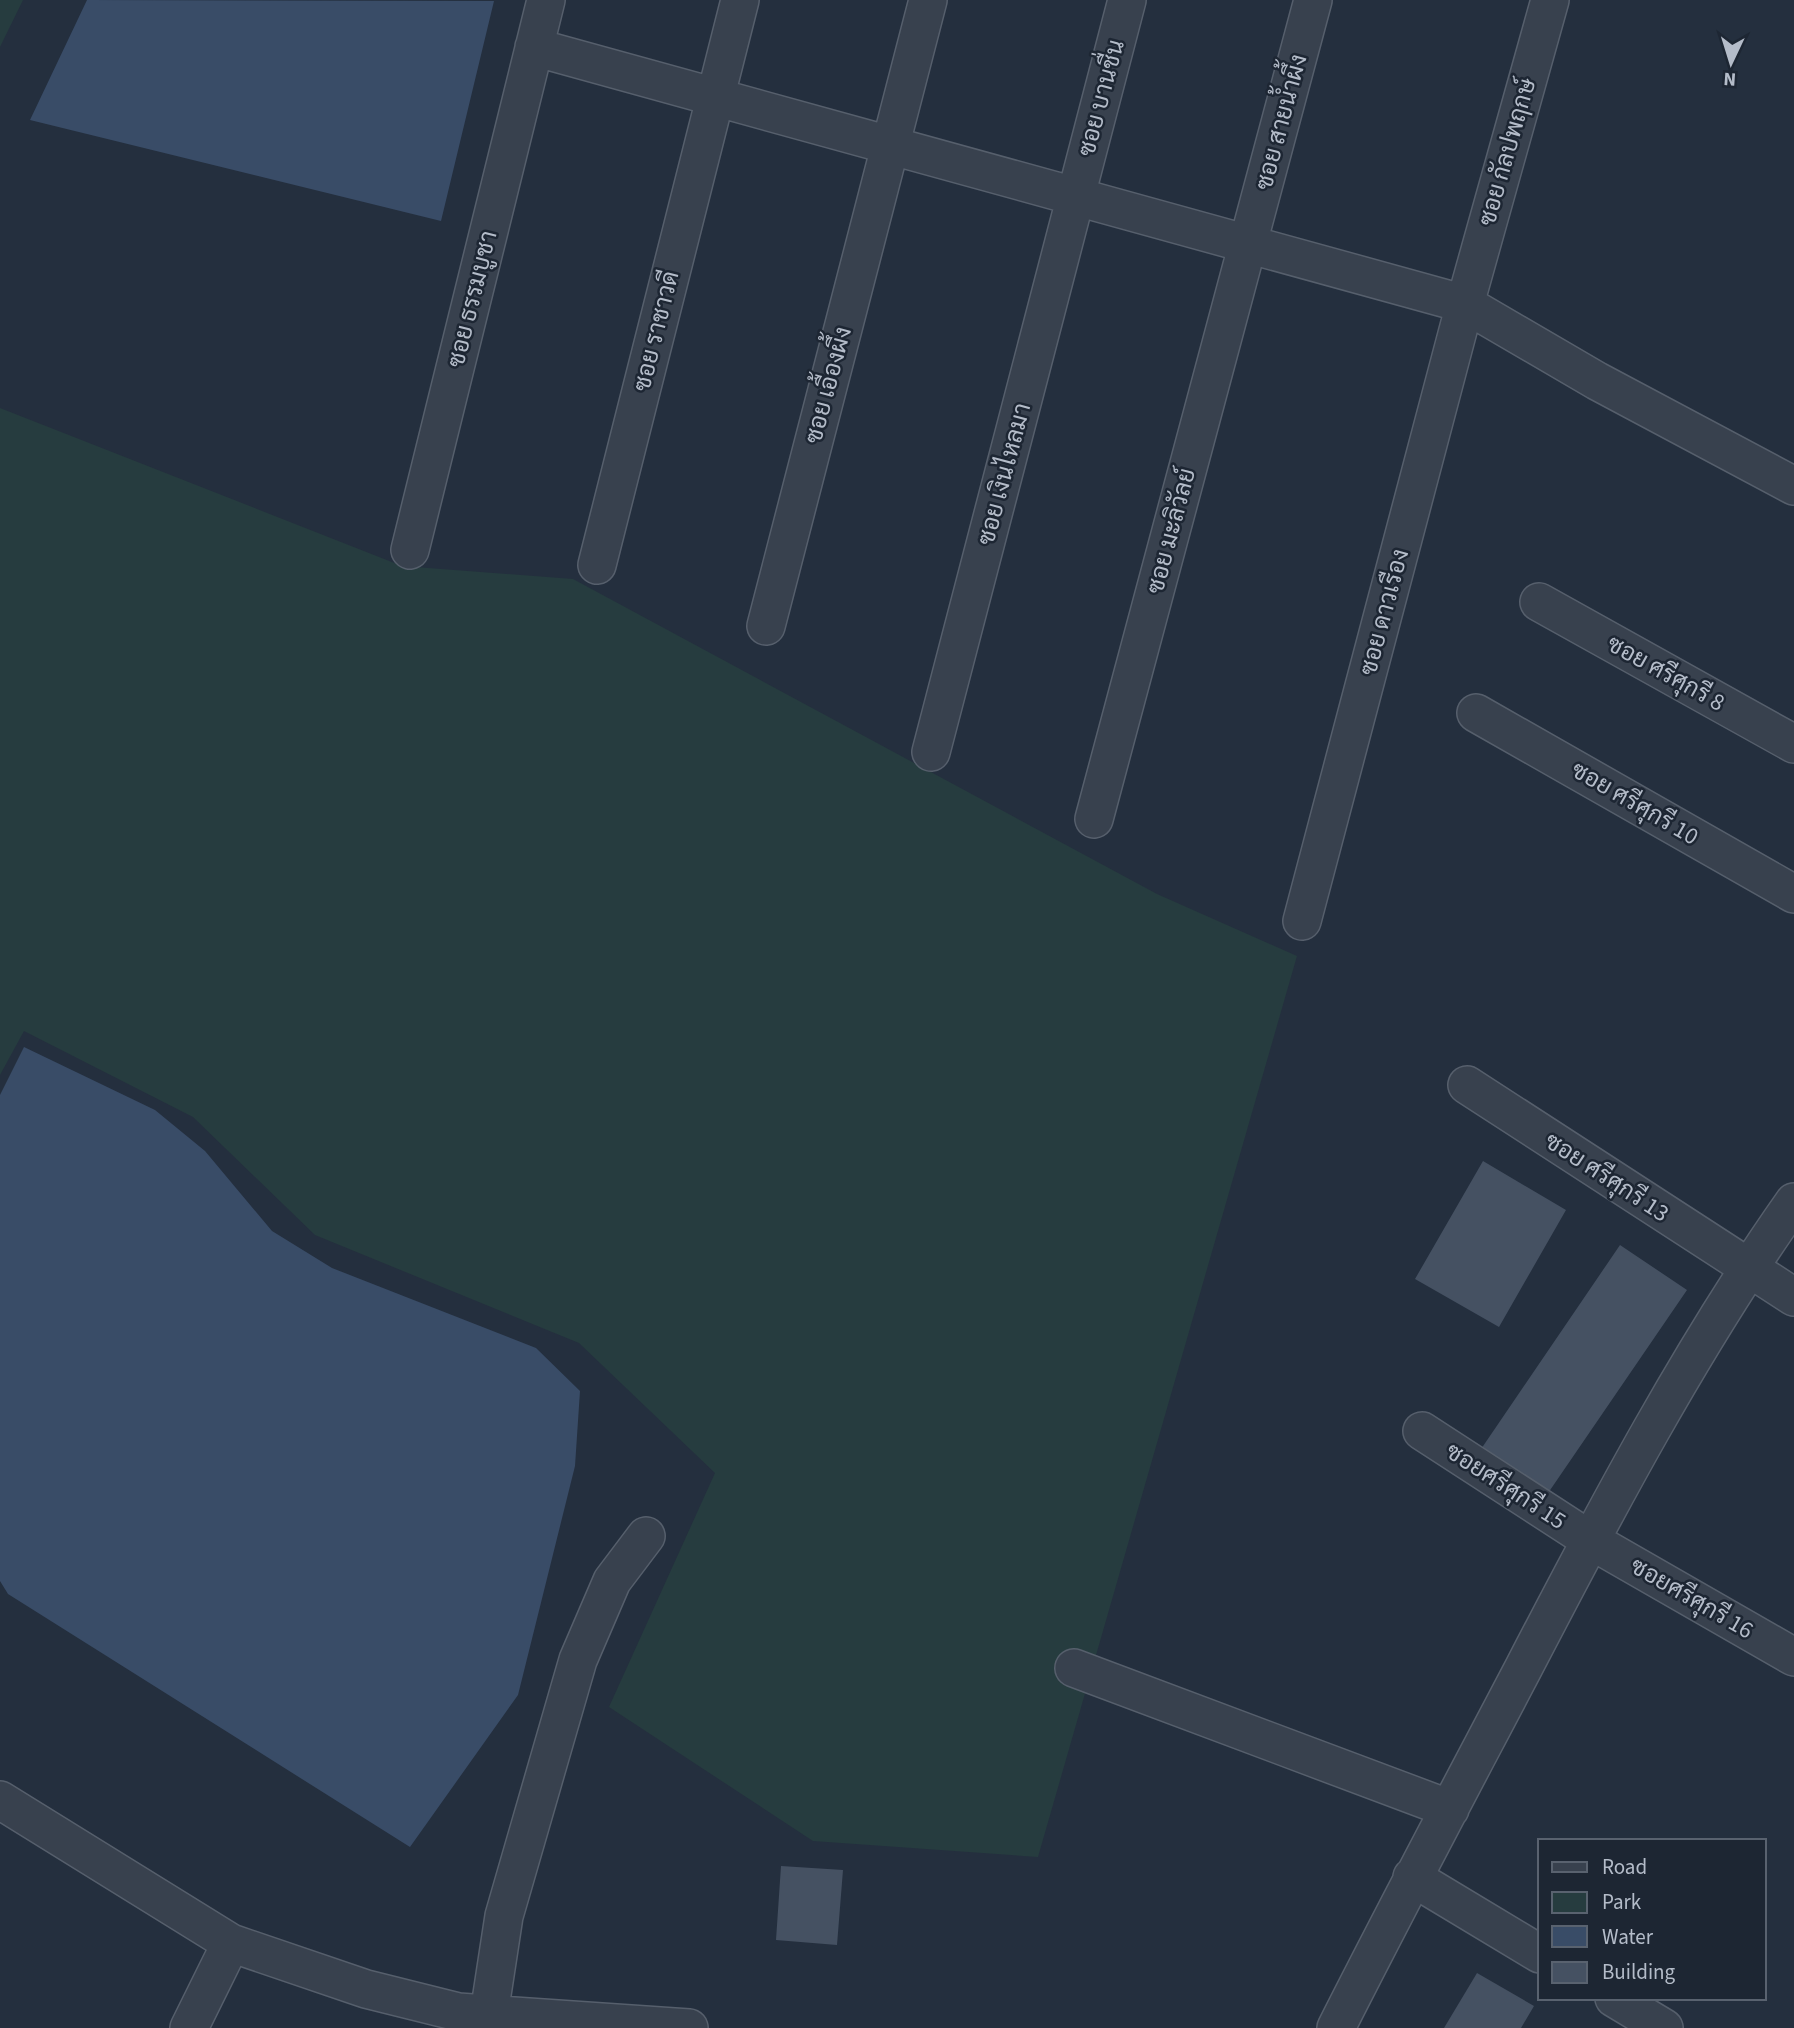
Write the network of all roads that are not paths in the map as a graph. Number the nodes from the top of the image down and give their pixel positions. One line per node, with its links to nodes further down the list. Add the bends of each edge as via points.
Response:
1 (546, 0): 7 (street, ซอย ธรรมบูชา)
2 (740, 0): 8 (street, ซอย ราชาวดี)
3 (928, 0): 9 (street, ซอย เอื้องผึ้ง)
4 (1127, 0): 10 (street, ซอย บานชื่น)
5 (1313, 0): 11 (street, ซอย สายน้ำผึ้ง)
6 (1549, 0): 12 (street, ซอย กัลปพฤกษ์)
7 (534, 47): 8 (street); 14 (street, ซอย ธรรมบูชา)
8 (715, 97): 9 (street); 15 (street, ซอย ราชาวดี)
9 (890, 145): 10 (street); 17 (street, ซอย เอื้องผึ้ง)
10 (1076, 196): 11 (street); 20 (street, ซอย เงินไหลมา)
11 (1248, 244): 12 (street); 21 (street, ซอย มะลิวัลย์)
12 (1465, 304): 13 (street, via 1597,382); 23 (street, ซอย ดาวเรือง)
13 (1794, 485)
14 (410, 551)
15 (597, 565)
16 (1539, 602): 19 (street, ซอย ศรีศุกรี 8)
17 (766, 626)
18 (1476, 713): 22 (street, ซอย ศรีศุกรี 10)
19 (1794, 744)
20 (931, 752)
21 (1094, 819)
22 (1794, 894)
23 (1302, 921)
24 (1467, 1086): 26 (street, ซอย ศรีศุกรี 13)
25 (1794, 1202): 26 (street)
26 (1747, 1269): 27 (street, ซอย ศรีศุกรี 13); 30 (street)
27 (1794, 1297)
28 (1422, 1431): 30 (street, ซอยศรีศุกรี 15)
29 (646, 1536): 39 (street, via 612,1581 578,1660 504,1916)
30 (1590, 1540): 31 (street, ซอยศรีศุกรี 16); 33 (street)
31 (1794, 1657)
32 (1074, 1668): 33 (street)
33 (1450, 1809): 35 (street)
34 (6, 1818): 36 (street)
35 (1412, 1877): 37 (street); 42 (street)
36 (231, 1943): 39 (street); 40 (street)
37 (1538, 1953)
38 (1617, 2000): 43 (street)
39 (467, 2018): 41 (street)
40 (189, 2028)
41 (689, 2028)
42 (1336, 2028)
43 (1664, 2028)

